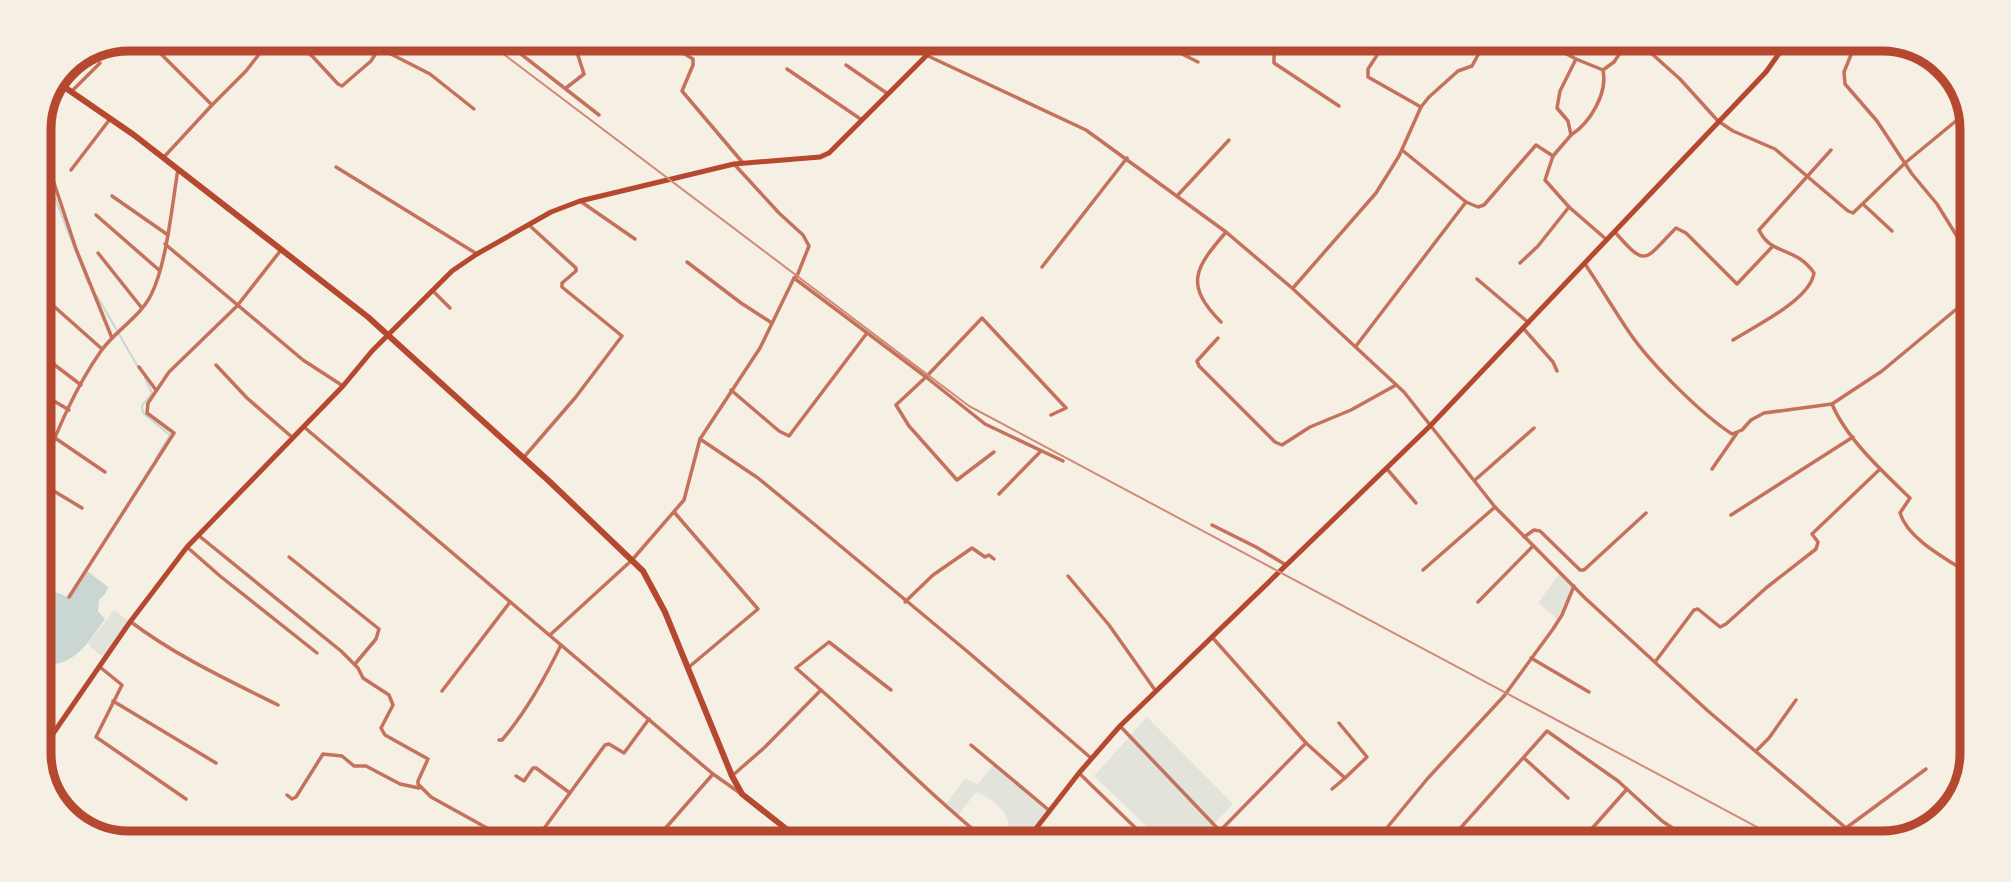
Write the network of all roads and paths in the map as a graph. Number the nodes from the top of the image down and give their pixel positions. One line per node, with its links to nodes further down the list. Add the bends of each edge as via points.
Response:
1 (158, 51): 31 (street)
2 (262, 51): 31 (street)
3 (305, 51): 4 (street, via 340,85)
4 (379, 51)
5 (385, 51): 34 (street, via 430,74)
6 (517, 51): 28 (street)
7 (577, 51): 28 (street, via 584,74)
8 (680, 51): 47 (street, via 693,59 682,91)
9 (917, 51): 20 (street)
10 (932, 51): 20 (main road)
11 (1176, 51): 22 (street)
12 (1276, 51): 32 (street, via 1274,63)
13 (1380, 51): 33 (street, via 1368,76)
14 (1480, 51): 33 (street, via 1472,66 1448,78)
15 (1560, 51): 21 (street)
16 (1621, 51): 26 (street)
17 (1650, 51): 39 (street)
18 (1781, 51): 39 (main road)
19 (1853, 51): 48 (street, via 1844,72 1845,84)
20 (928, 56): 30 (main road); 46 (street, via 1086,130)
21 (1576, 60): 26 (street); 40 (street, via 1557,108 1569,121)
22 (1198, 62)
23 (100, 63): 29 (street)
24 (846, 65): 30 (street)
25 (787, 69): 38 (street)
26 (1604, 70): 40 (street, via 1596,106)
27 (64, 86): 29 (main road)
28 (566, 88): 35 (street)
29 (72, 91): 36 (main road)
30 (889, 95): 38 (main road)
31 (212, 105): 45 (street)
32 (1339, 106)
33 (1422, 107): 42 (street)
34 (474, 109)
35 (599, 115)
36 (111, 118): 45 (main road); 52 (street)
37 (1959, 118): 48 (street)
38 (862, 120): 47 (main road, via 820,157)
39 (1718, 121): 54 (street, via 1775,149); 65 (main road)
40 (1572, 135): 44 (street)
41 (1229, 140): 56 (street)
42 (1402, 150): 58 (street); 82 (street, via 1376,193)
43 (1831, 150): 54 (street)
44 (1553, 156): 58 (street, via 1536,145 1484,205 1478,208); 60 (street, via 1545,180)
45 (164, 157): 51 (main road)
46 (1126, 158): 56 (street); 78 (street)
47 (743, 163): 49 (main road)
48 (1905, 163): 59 (street); 69 (street)
49 (734, 164): 57 (main road); 80 (street, via 809,246)
50 (336, 167): 74 (street)
51 (178, 169): 66 (street); 72 (main road)
52 (71, 170)
53 (51, 174): 95 (street)
54 (1808, 178): 59 (street, via 1848,211 1853,213); 71 (street, via 1759,230)
55 (112, 196): 66 (street)
56 (1177, 196): 64 (street)
57 (580, 201): 62 (main road); 67 (street)
58 (1466, 202): 98 (street)
59 (1864, 205): 63 (street)
60 (1569, 207): 68 (street); 76 (street)
61 (96, 215): 79 (street)
62 (529, 225): 74 (main road); 125 (street, via 576,268 562,287 622,336)
63 (1892, 231)
64 (1226, 232): 82 (street); 89 (street, via 1199,265 1196,279)
65 (1615, 232): 68 (main road); 71 (street, via 1642,257 1676,228 1737,284)
66 (168, 235): 70 (street)
67 (635, 239)
68 (1607, 240): 77 (main road)
69 (1960, 241)
70 (165, 244): 79 (street); 85 (street)
71 (1772, 247): 97 (street, via 1807,263 1813,279 1790,304)
72 (281, 249): 85 (street); 94 (main road)
73 (98, 253): 86 (street)
74 (477, 254): 83 (main road)
75 (687, 262): 90 (street)
76 (1520, 263)
77 (1585, 264): 91 (main road); 117 (street, via 1630,334 1659,367 1713,422)
78 (1042, 267)
79 (159, 270): 86 (street, via 150,298)
80 (794, 278): 90 (street); 93 (street)
81 (1477, 279): 91 (street)
82 (1292, 288): 98 (street)
83 (432, 290): 88 (street); 94 (main road)
84 (51, 304): 99 (street)
85 (237, 306): 107 (street); 108 (street, via 177,363)
86 (141, 307): 95 (street)
87 (1959, 307): 111 (street, via 1882,371)
88 (450, 308)
89 (1221, 322)
90 (772, 323): 109 (street)
91 (1529, 323): 92 (main road)
92 (1523, 328): 103 (street); 115 (main road)
93 (867, 332): 104 (street); 109 (street, via 789,436)
94 (388, 334): 107 (main road); 125 (main road)
95 (112, 338): 99 (street)
96 (1219, 338): 106 (street, via 1199,356 1199,366 1282,445)
97 (1733, 340)
98 (1356, 346): 106 (street)
99 (102, 349): 105 (street)
100 (51, 362): 105 (street)
101 (216, 365): 120 (street)
102 (139, 367): 108 (street)
103 (1557, 371)
104 (926, 377): 113 (street, via 982,318 1066,408); 123 (street, via 985,424); 124 (street, via 895,407 957,481)
105 (82, 385): 112 (street)
106 (1397, 385): 115 (street)
107 (343, 386): 114 (main road)
108 (156, 390): 153 (street, via 147,413 174,433)
109 (731, 390): 121 (street)
110 (51, 399): 112 (street)
111 (1832, 404): 117 (street, via 1764,413); 118 (street)
112 (69, 410): 119 (street)
113 (1051, 415)
114 (303, 426): 120 (main road); 155 (street)
115 (1430, 426): 127 (main road); 131 (street)
116 (1534, 428): 131 (street)
117 (1737, 433): 128 (street)
118 (1853, 437): 129 (street); 139 (street)
119 (55, 438): 122 (street); 130 (street)
120 (293, 438): 141 (main road)
121 (700, 439): 137 (street, via 684,500); 156 (street, via 758,478)
122 (51, 447)
123 (1041, 451): 126 (street); 133 (street)
124 (994, 452)
125 (523, 458): 147 (main road)
126 (1063, 461)
127 (1385, 468): 134 (street); 148 (main road)
128 (1712, 469)
129 (1880, 469): 149 (street, via 1910,498 1899,513 1903,524); 163 (street, via 1812,534 1818,542 1816,549 1720,627 1698,609 1693,610)
130 (105, 472)
131 (1474, 480): 135 (street)
132 (51, 487): 136 (street)
133 (999, 494)
134 (1416, 503)
135 (1495, 507): 142 (street); 150 (street)
136 (82, 508)
137 (674, 512): 147 (street); 166 (street, via 758,609)
138 (1646, 513): 142 (street, via 1584,570 1539,531)
139 (1731, 515)
140 (1212, 525): 148 (street)
141 (198, 535): 144 (main road); 164 (street)
142 (1524, 537): 143 (street)
143 (1533, 546): 152 (street); 154 (street)
144 (187, 547): 157 (main road); 161 (street)
145 (289, 557): 164 (street, via 379,629)
146 (994, 559): 156 (street, via 972,548)
147 (632, 560): 158 (street); 166 (main road, via 650,582)
148 (1286, 565): 159 (main road)
149 (1960, 567)
150 (1423, 570)
151 (1068, 576): 169 (street)
152 (1574, 586): 162 (street, via 1562,615); 163 (street)
153 (69, 597)
154 (1478, 601)
155 (510, 602): 158 (street); 170 (street)
156 (905, 602): 183 (street)
157 (130, 622): 165 (main road); 174 (street, via 222,678)
158 (550, 635): 160 (street)
159 (1212, 637): 169 (main road); 180 (street)
160 (561, 645): 175 (street); 179 (street, via 533,696)
161 (317, 653)
162 (1531, 658): 171 (street); 211 (street, via 1504,696)
163 (1655, 663): 182 (street)
164 (355, 664): 192 (street, via 363,678 391,698 393,705 382,731 428,760 418,781)
165 (100, 667): 173 (street, via 121,685); 178 (main road)
166 (688, 668): 190 (main road)
167 (821, 690): 168 (street, via 796,668 829,642); 190 (street); 207 (street)
168 (891, 690)
169 (1155, 690): 177 (main road)
170 (442, 691)
171 (1589, 692)
172 (1796, 700): 182 (street)
173 (113, 701): 185 (street); 199 (street, via 96,737)
174 (278, 705)
175 (649, 719): 188 (street); 195 (street, via 624,753 605,745)
176 (1339, 723): 191 (street, via 1367,757)
177 (1120, 726): 183 (main road); 210 (street)
178 (51, 737)
179 (499, 740)
180 (1306, 743): 191 (street); 210 (street)
181 (971, 745): 200 (street)
182 (1756, 751): 202 (street)
183 (1091, 758): 187 (main road)
184 (1524, 758): 194 (street, via 1547,731); 198 (street); 201 (street)
185 (216, 763)
186 (1926, 769): 202 (street)
187 (1079, 772): 200 (main road); 209 (street)
188 (713, 774): 196 (street); 205 (street)
189 (516, 776): 195 (street, via 524,781 536,768)
190 (732, 776): 196 (main road)
191 (1345, 778): 193 (street)
192 (421, 788): 197 (street, via 400,784 366,766 354,766 342,756 323,754 296,797); 203 (street)
193 (1332, 789)
194 (1628, 789): 214 (street); 215 (street)
195 (569, 793): 204 (street)
196 (742, 794): 206 (main road)
197 (286, 795)
198 (1567, 798)
199 (186, 799)
200 (1050, 811): 208 (main road)
201 (1463, 828): 212 (street); 213 (street)
202 (1846, 828): 216 (street)
203 (493, 831)
204 (542, 831)
205 (663, 831)
206 (789, 831)
207 (975, 831)
208 (1034, 831)
209 (1139, 831)
210 (1220, 831)
211 (1384, 831)
212 (1460, 831)
213 (1466, 831)
214 (1590, 831)
215 (1679, 831)
216 (1848, 831)

